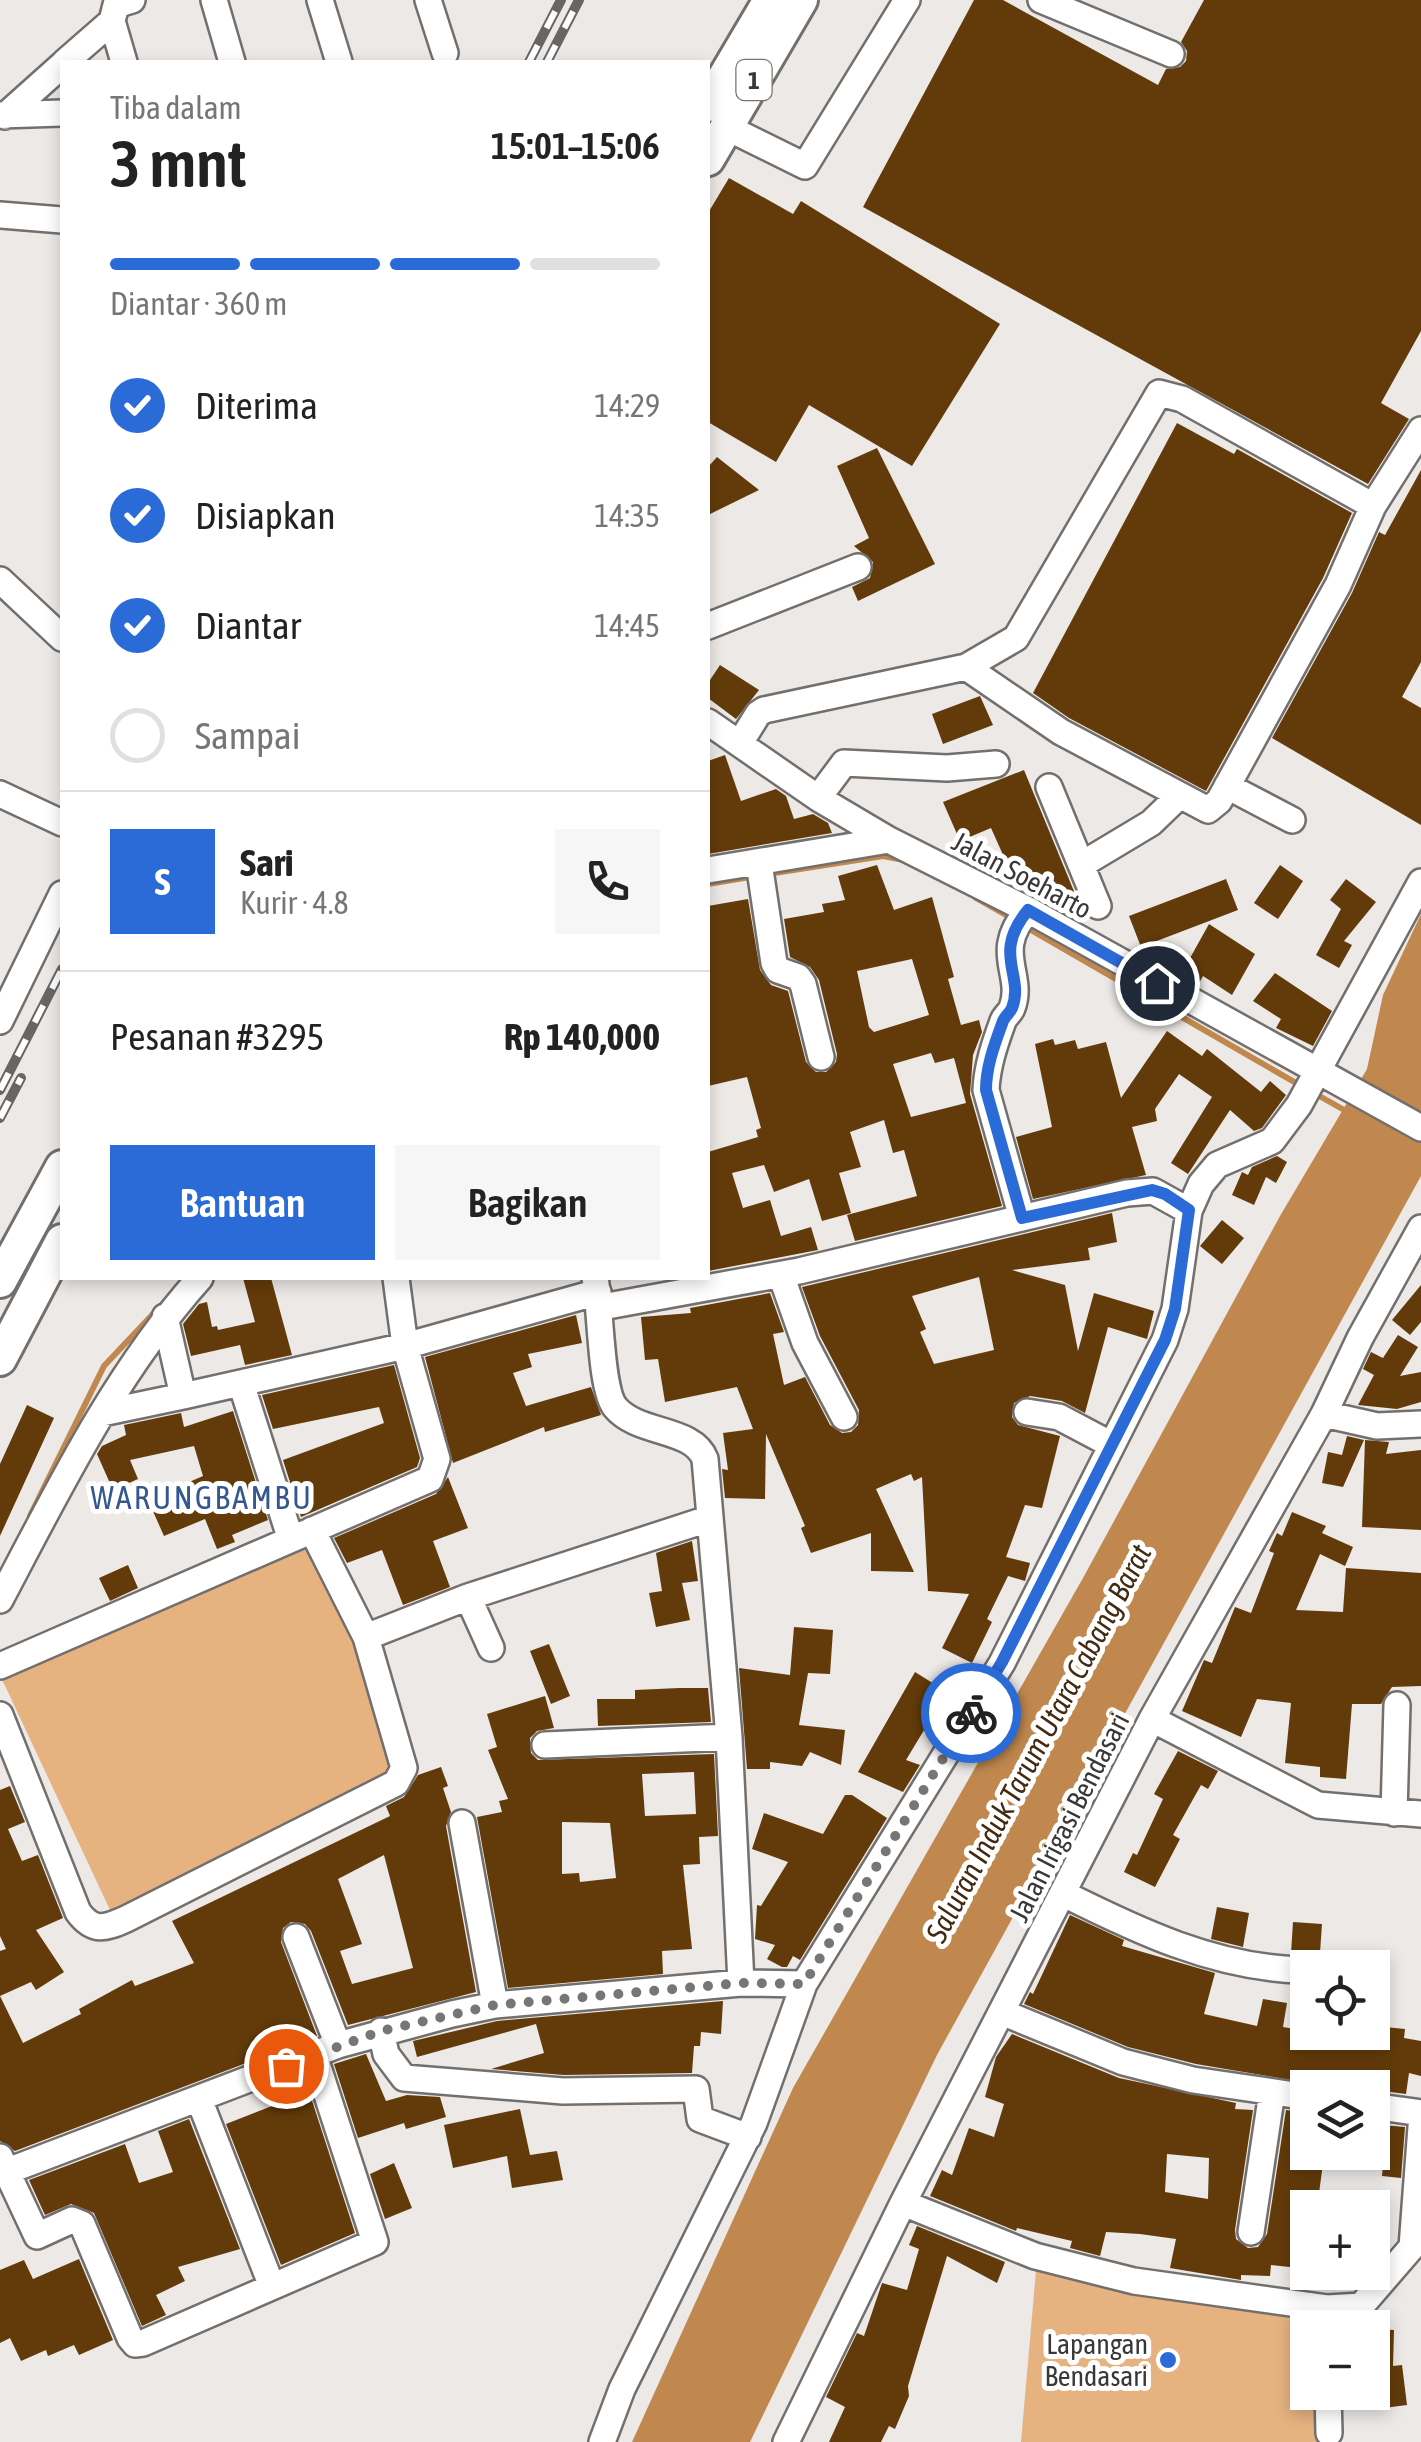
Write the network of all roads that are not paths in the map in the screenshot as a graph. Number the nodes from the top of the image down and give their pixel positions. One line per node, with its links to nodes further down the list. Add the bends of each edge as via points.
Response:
1 (132, 0): 9 (street, via 116,5)
2 (214, 0): 14 (street)
3 (320, 0): 15 (street)
4 (428, 0): 10 (street)
5 (770, 0): 19 (main road, 1)
6 (801, 0): 19 (main road, 1)
7 (906, 0): 19 (street, via 806,166)
8 (1041, 0): 11 (street)
9 (112, 21): 12 (street); 13 (street)
10 (445, 53)
11 (1171, 54)
12 (68, 60)
13 (123, 60)
14 (231, 60)
15 (338, 60)
16 (60, 67): 18 (street)
17 (60, 114): 18 (street)
18 (2, 116)
19 (717, 116): 20 (main road, 1)
20 (710, 149)
21 (0, 215): 22 (street)
22 (60, 220)
23 (1421, 430): 24 (street)
24 (1374, 506): 29 (street, via 1182,399 1159,393 1029,622 1002,649); 33 (street)
25 (858, 567): 27 (street)
26 (0, 580): 28 (street)
27 (710, 625)
28 (58, 634)
29 (966, 667): 31 (street, via 764,710); 37 (street, via 1061,732)
30 (710, 723): 31 (street, Jalan Soeharto)
31 (740, 743): 36 (street, Jalan Soeharto)
32 (996, 764): 36 (street, via 853,762 838,768)
33 (1227, 786): 37 (street, via 1208,810); 38 (street)
34 (1050, 788): 41 (street)
35 (0, 794): 39 (street)
36 (818, 798): 40 (street, Jalan Soeharto)
37 (1178, 798): 41 (street, via 1151,823)
38 (1292, 820)
39 (60, 823)
40 (889, 840): 43 (street); 47 (street, Jalan Soeharto)
41 (1081, 865): 46 (street)
42 (710, 870): 43 (street)
43 (760, 874): 49 (street, via 774,964 802,984)
44 (1421, 882): 50 (street)
45 (60, 898): 48 (street)
46 (1098, 906)
47 (1021, 920): 50 (street, Jalan Soeharto); 54 (street, via 1008,957 1012,1009 986,1070 986,1090)
48 (0, 1021)
49 (821, 1057)
50 (1310, 1088): 51 (street, Jalan Soeharto, via 1351,1090); 53 (street, via 1272,1142 1217,1165)
51 (1421, 1128)
52 (60, 1172): 60 (main road)
53 (1189, 1210): 54 (street, via 1152,1190); 72 (street, via 1165,1340)
54 (1022, 1218): 57 (street)
55 (1421, 1228): 69 (street, Jalan Irigasi Bendasari)
56 (60, 1243): 60 (main road)
57 (781, 1274): 61 (street); 70 (street, via 805,1343)
58 (198, 1280): 62 (street)
59 (396, 1280): 63 (street)
60 (9, 1291): 64 (main road)
61 (598, 1292): 63 (street); 73 (street, via 614,1406 640,1427 701,1449)
62 (165, 1317): 66 (street); 68 (street)
63 (406, 1346): 65 (street); 74 (street, via 433,1438 430,1479)
64 (0, 1359)
65 (241, 1383): 66 (street); 74 (street)
66 (183, 1396): 68 (street)
67 (1028, 1412): 72 (street, via 1059,1417)
68 (102, 1413): 76 (street)
69 (1324, 1414): 71 (street, via 1377,1426); 82 (street, Jalan Irigasi Bendasari)
70 (844, 1417)
71 (1421, 1424)
72 (1112, 1445): 92 (street, via 1002,1662)
73 (708, 1519): 75 (street); 83 (street)
74 (301, 1534): 77 (street); 79 (street)
75 (468, 1597): 77 (street); 78 (street)
76 (0, 1600)
77 (366, 1637): 81 (street, via 404,1768 396,1783 98,1929 78,1912)
78 (492, 1648)
79 (0, 1666)
80 (1397, 1705): 85 (street)
81 (0, 1715)
82 (1152, 1719): 85 (street, via 1318,1805); 88 (street, Jalan Irigasi Bendasari)
83 (729, 1736): 84 (street); 91 (street)
84 (545, 1745)
85 (1394, 1813): 86 (street)
86 (1421, 1814)
87 (462, 1823): 93 (street)
88 (1064, 1894): 90 (street, via 1142,1933 1219,1959); 94 (street, Jalan Irigasi Bendasari)
89 (296, 1937): 96 (street)
90 (1290, 1969)
91 (741, 1983): 92 (street); 93 (street)
92 (804, 1984): 103 (street)
93 (495, 2005): 95 (street)
94 (1004, 2013): 97 (street, via 1123,2062); 105 (street, Jalan Irigasi Bendasari)
95 (381, 2031): 96 (street); 103 (street, via 386,2054 404,2078 564,2091 696,2090 700,2119)
96 (326, 2050): 99 (street); 107 (street, via 375,2242)
97 (1272, 2092): 98 (street); 106 (street)
98 (1290, 2094)
99 (199, 2099): 104 (street); 107 (street)
100 (1390, 2109): 101 (street)
101 (1421, 2113)
102 (1421, 2126): 108 (street, via 1412,2247 1362,2306)
103 (748, 2137): 112 (street, via 622,2388)
104 (3, 2167): 107 (street, via 38,2236 72,2220 82,2224 135,2344)
105 (904, 2203): 109 (street, via 1036,2256); 113 (street, Jalan Irigasi Bendasari)
106 (1252, 2232)
107 (271, 2284)
108 (1350, 2310)
109 (1290, 2311)
110 (1328, 2410): 111 (street)
111 (1329, 2433)
112 (602, 2442)
113 (786, 2442)

